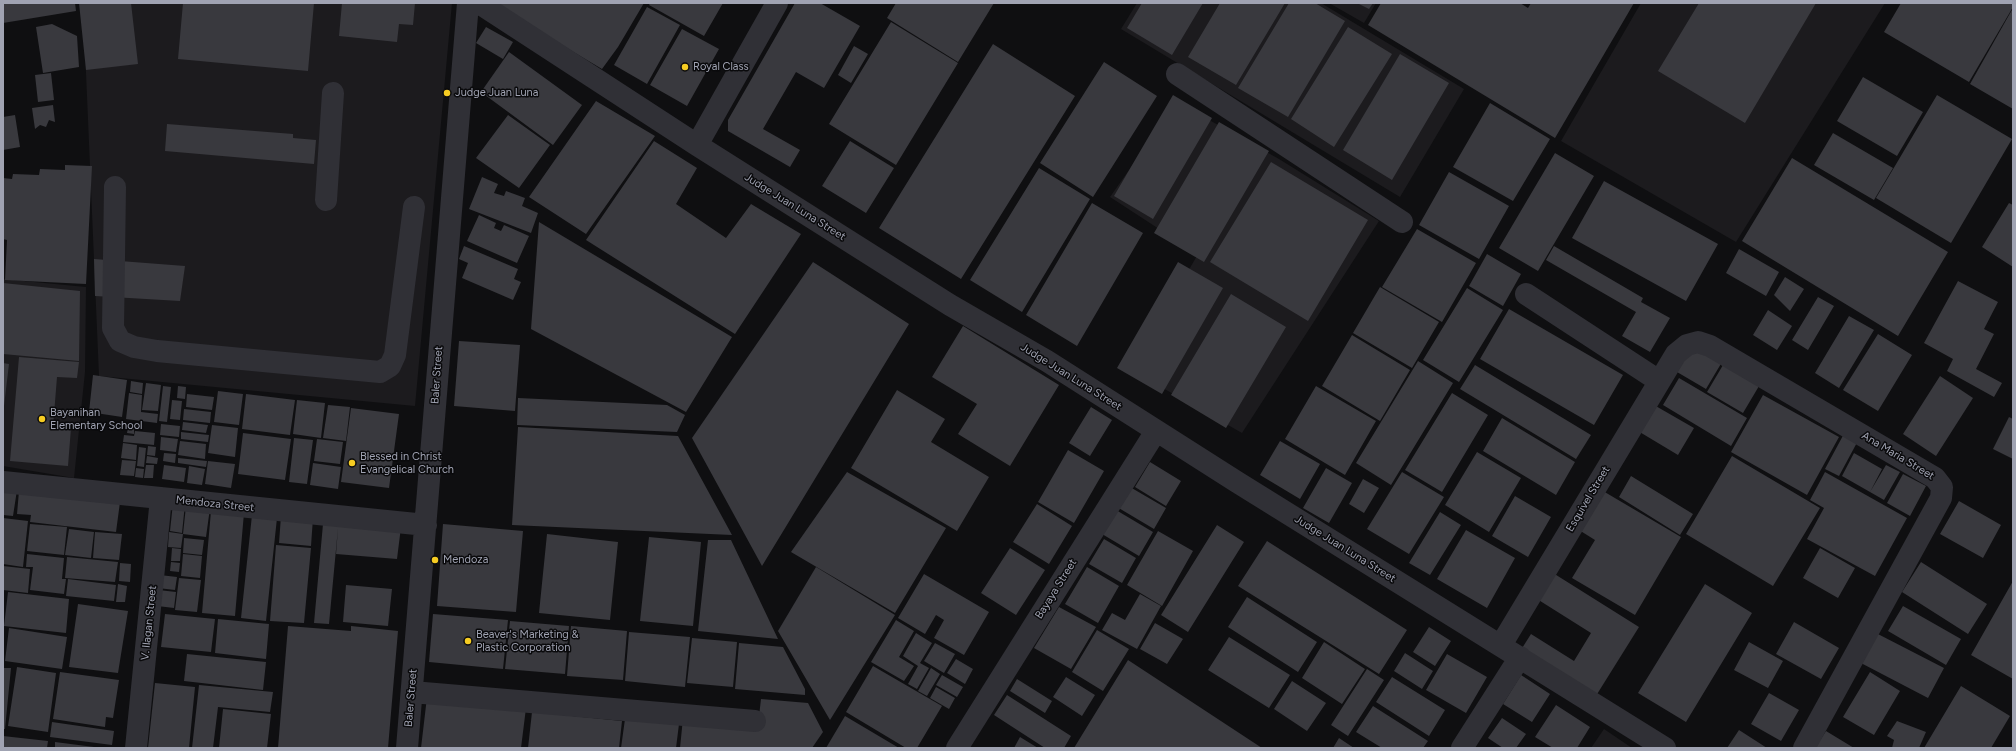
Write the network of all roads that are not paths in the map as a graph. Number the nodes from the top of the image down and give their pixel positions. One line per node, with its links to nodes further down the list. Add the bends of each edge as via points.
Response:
1 (468, 3): 17 (street, Baler Street, via 443,209)
2 (479, 3): 6 (street, Judge Juan Luna Street)
3 (778, 3): 6 (street)
4 (1177, 74): 10 (street)
5 (333, 93): 8 (street)
6 (697, 145): 14 (street, Judge Juan Luna Street)
7 (115, 187): 9 (street, via 113,328 120,341 134,347 157,351 380,372 390,366 395,355)
8 (326, 200)
9 (414, 207)
10 (1402, 222)
11 (1526, 294): 13 (street)
12 (1676, 354): 13 (street, Esquivel Street); 27 (street, Ana Maria Street, via 1686,345 1698,342 1710,346 1935,478 1942,487 1941,498)
13 (1659, 381): 18 (street, Esquivel Street)
14 (1156, 431): 18 (street, Judge Juan Luna Street); 24 (street, Bayaya Street)
15 (3, 482): 16 (street, Mendoza Street)
16 (162, 498): 17 (street, Mendoza Street); 22 (street, V. Ilagan Street)
17 (426, 525): 20 (street, Baler Street)
18 (1501, 645): 19 (street, Judge Juan Luna Street)
19 (1520, 657): 25 (street); 26 (street, Judge Juan Luna Street)
20 (412, 692): 21 (street); 23 (street, Baler Street)
21 (755, 721)
22 (136, 748)
23 (407, 748)
24 (957, 748)
25 (1462, 748)
26 (1665, 748)
27 (1804, 748)

